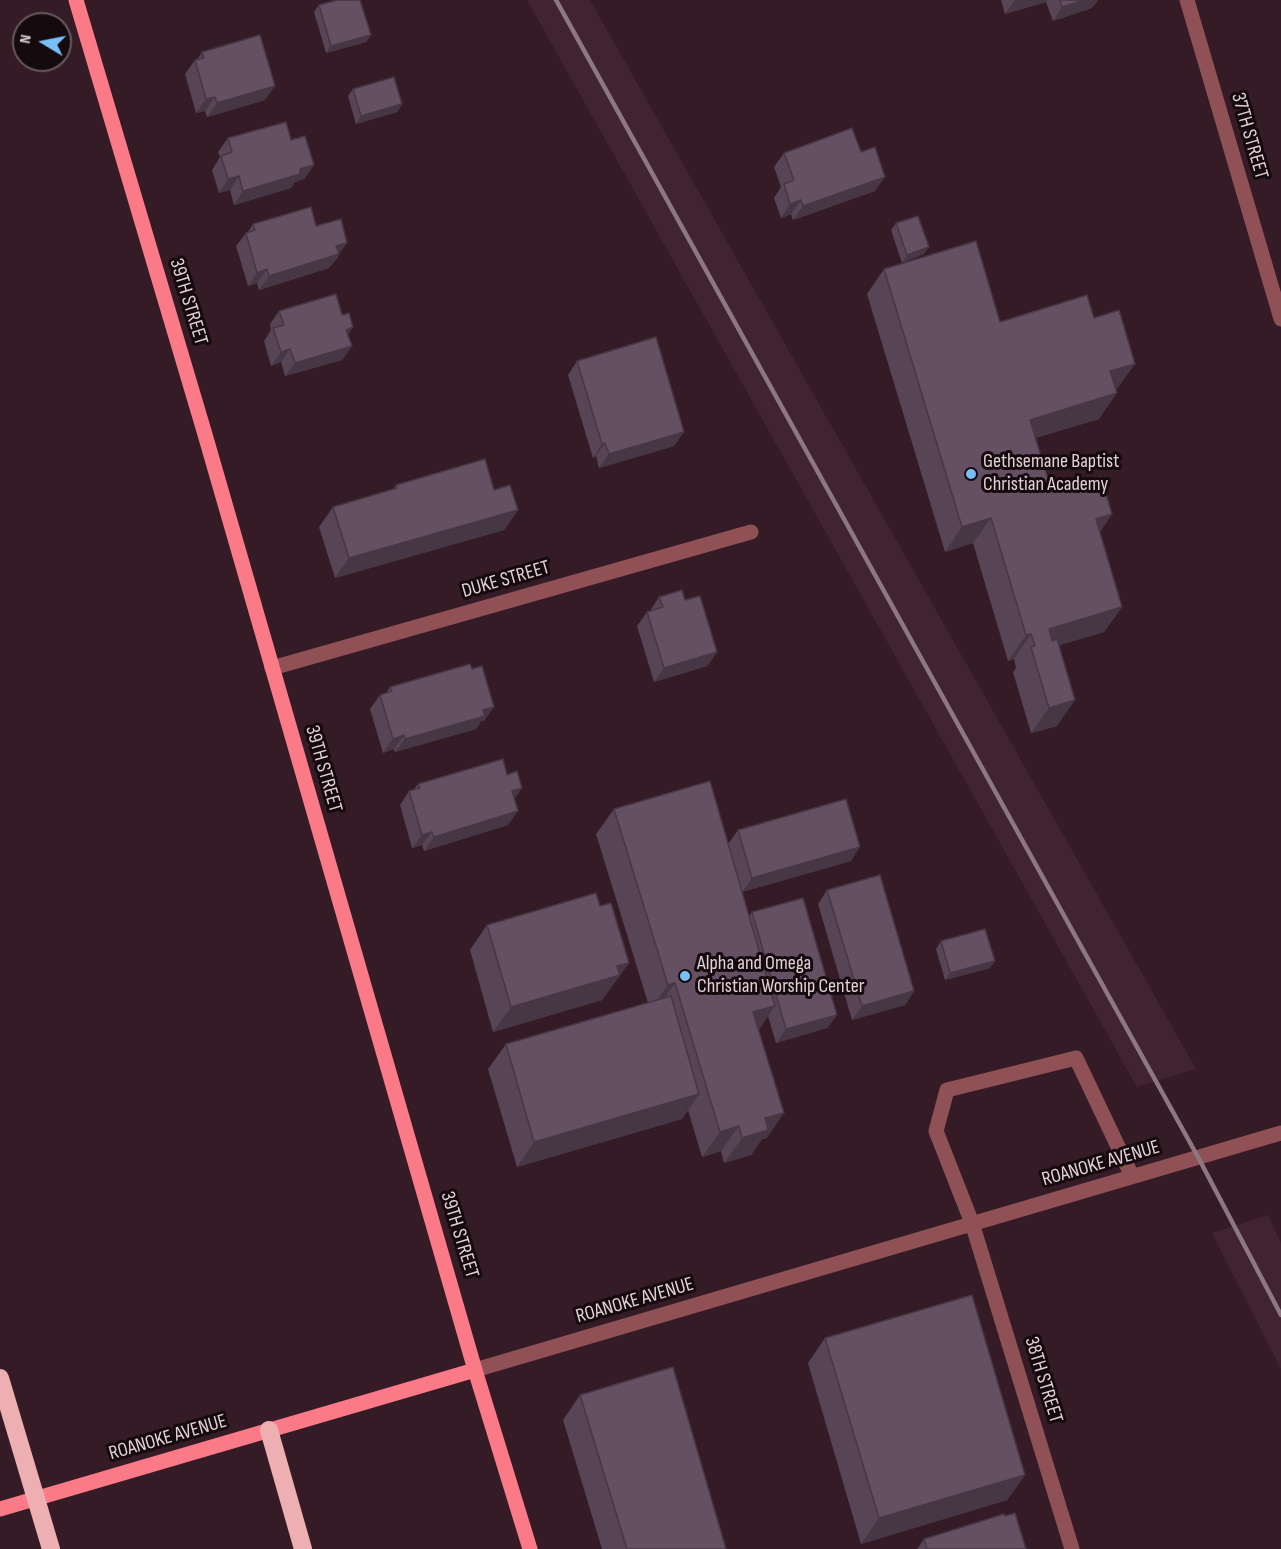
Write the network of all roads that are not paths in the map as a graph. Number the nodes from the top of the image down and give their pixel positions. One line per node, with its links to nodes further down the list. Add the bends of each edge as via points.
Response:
1 (76, 0): 4 (main road, 39TH STREET)
2 (86, 0): 4 (main road)
3 (1187, 0): 5 (street, 37TH STREET)
4 (84, 29): 7 (main road, 39TH STREET)
5 (1281, 319)
6 (751, 532): 7 (street, DUKE STREET)
7 (273, 668): 11 (main road, 39TH STREET)
8 (1281, 1133): 9 (street, ROANOKE AVENUE)
9 (1132, 1176): 10 (street, ROANOKE AVENUE); 10 (street, 38TH STREET, via 1076,1058 947,1090 936,1131)
10 (972, 1223): 11 (street, ROANOKE AVENUE); 18 (street, 38TH STREET)
11 (475, 1370): 13 (main road, ROANOKE AVENUE); 17 (main road, 39TH STREET)
12 (1, 1381): 15 (highway)
13 (269, 1430): 14 (main road, ROANOKE AVENUE); 16 (highway)
14 (0, 1509)
15 (51, 1549)
16 (303, 1549)
17 (530, 1549)
18 (1072, 1549)

